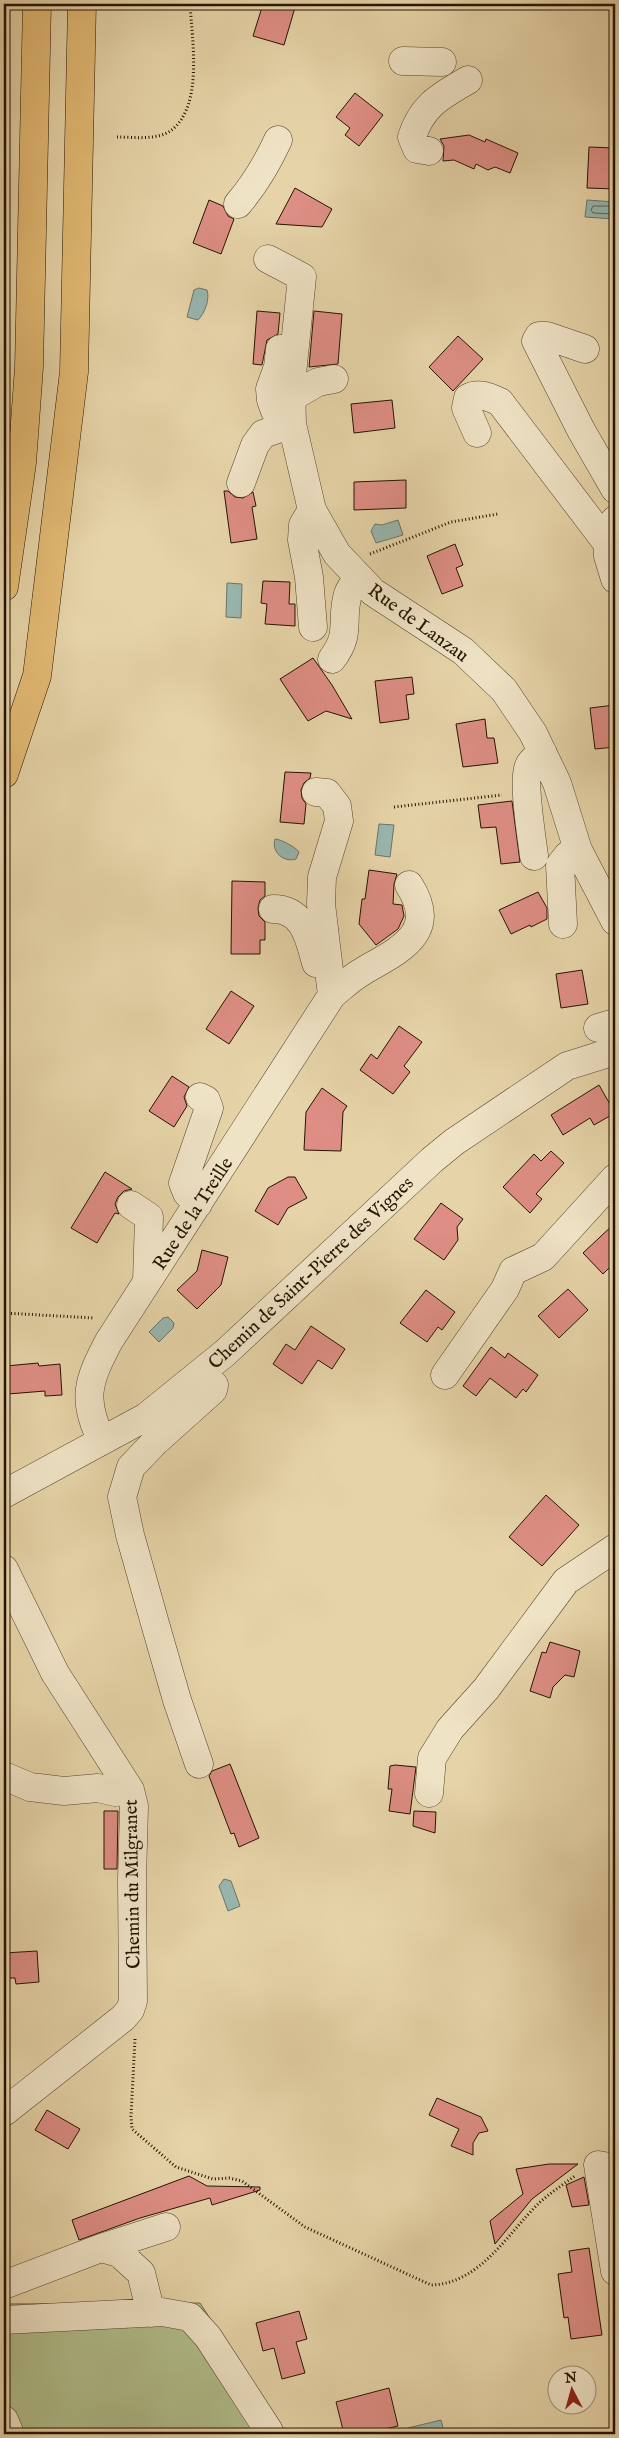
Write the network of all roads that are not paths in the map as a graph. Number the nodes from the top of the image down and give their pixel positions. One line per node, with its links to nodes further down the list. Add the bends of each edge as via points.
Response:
1 (37, 4): 22 (highway, via 29,367 22,463)
2 (82, 4): 26 (highway, via 74,372 37,676)
3 (403, 61): 4 (street)
4 (442, 62)
5 (468, 80): 7 (street, via 435,100 417,121 412,137 417,149)
6 (278, 140): 8 (street, via 262,172)
7 (429, 151)
8 (238, 204)
9 (268, 259): 13 (street, Rue de Lanzau, via 302,277)
10 (282, 322): 14 (street, via 278,367 270,389 271,400 274,411)
11 (585, 350): 17 (street, via 547,336 539,336 536,341)
12 (334, 379): 13 (street, via 318,382)
13 (292, 397): 14 (street, Rue de Lanzau)
14 (292, 424): 16 (street, via 259,438); 18 (street, Rue de Lanzau)
15 (477, 433): 19 (street, via 466,408 468,398 475,394 500,402)
16 (241, 483)
17 (615, 489)
18 (312, 510): 20 (street, Rue de Lanzau, via 337,554); 23 (street, via 303,525 302,540)
19 (611, 532): 21 (street, via 608,556)
20 (353, 570): 24 (street, via 345,635); 25 (street, Rue de Lanzau, via 372,592 463,651 497,684 534,733)
21 (615, 579)
22 (4, 587)
23 (313, 627)
24 (332, 660)
25 (543, 753): 28 (street, Rue de Lanzau, via 557,783); 29 (street, via 527,768 527,801)
26 (4, 774)
27 (316, 792): 34 (street, via 327,793 337,806 339,821 322,877 320,904)
28 (578, 850): 32 (street, Rue de Lanzau); 33 (street, via 568,855 560,865)
29 (534, 856)
30 (409, 885): 34 (street, Rue de la Treille, via 420,914 417,932 398,952 359,974)
31 (273, 909): 34 (street, via 284,909 297,915 307,931 318,973)
32 (615, 921)
33 (563, 924)
34 (332, 995): 38 (street, Rue de la Treille)
35 (615, 1051): 41 (street, Chemin de Saint-Pierre des Vignes, via 568,1066 454,1142)
36 (200, 1097): 38 (street, via 206,1100 209,1108 184,1183 187,1193)
37 (615, 1178): 42 (street, via 543,1257 513,1271 505,1289)
38 (198, 1204): 40 (street, Rue de la Treille)
39 (130, 1205): 40 (street, via 149,1216)
40 (147, 1282): 43 (street, Rue de la Treille, via 94,1370 89,1393 91,1419)
41 (202, 1372): 43 (street, Chemin de Saint-Pierre des Vignes, via 146,1417); 47 (street, via 214,1385 213,1390 131,1467 122,1497 156,1628)
42 (445, 1375)
43 (102, 1441): 44 (street, Chemin de Saint-Pierre des Vignes)
44 (4, 1494)
45 (615, 1548): 50 (street, via 566,1581 486,1689 450,1729 432,1758)
46 (4, 1569): 49 (street, Chemin du Milgranet, via 55,1673)
47 (199, 1764)
48 (4, 1776): 49 (street, via 30,1787 55,1790)
49 (130, 1790): 51 (street, Chemin du Milgranet, via 134,1806 133,2001 130,2010)
50 (429, 1792)
51 (4, 2112)
52 (607, 2166): 55 (street)
53 (166, 2227): 54 (street)
54 (101, 2248): 56 (street); 57 (street, via 119,2253 141,2273)
55 (615, 2271)
56 (4, 2285)
57 (150, 2313): 58 (street); 60 (street, via 190,2317 208,2337)
58 (4, 2320)
59 (4, 2420): 61 (street)
60 (269, 2431)
61 (10, 2434)

